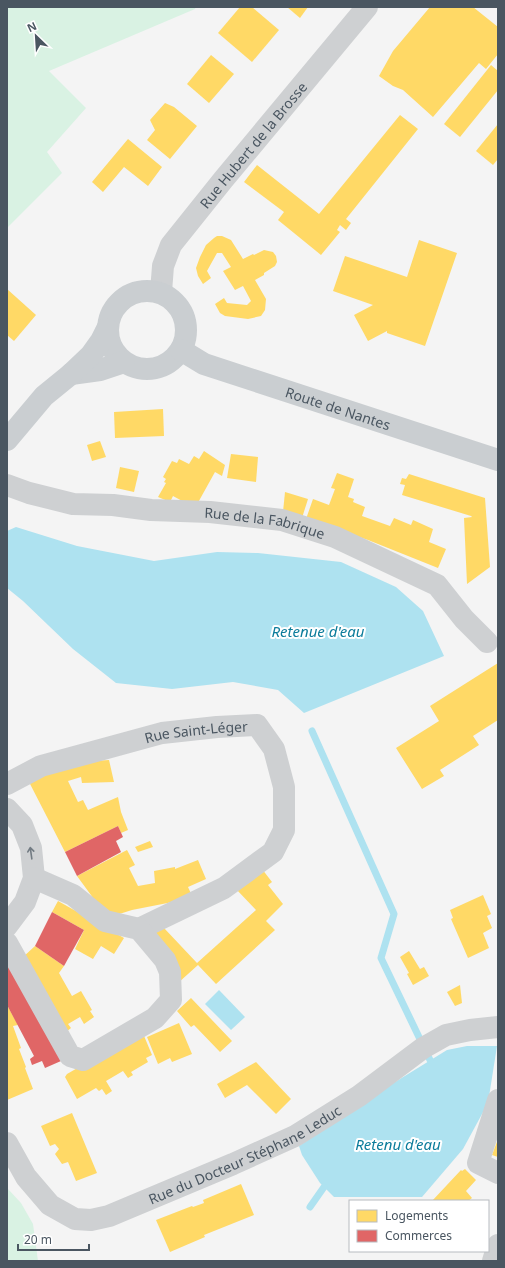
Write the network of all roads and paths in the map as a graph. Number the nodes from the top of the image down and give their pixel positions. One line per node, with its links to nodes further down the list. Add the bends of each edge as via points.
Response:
1 (367, 7): 2 (street, Rue Hubert de la Brosse, via 172,245 164,266)
2 (161, 292): 3 (main road, via 146,290 131,293 119,302 110,314); 4 (main road, via 173,299 182,310 186,323 186,338)
3 (107, 329): 5 (main road, via 109,342); 6 (main road, via 92,355)
4 (181, 350): 5 (main road, via 173,360 149,369 136,368); 8 (main road, Route de Nantes, via 204,364)
5 (124, 362): 6 (main road, via 100,370)
6 (72, 374): 7 (main road, via 44,396)
7 (7, 440)
8 (498, 460)
9 (7, 485): 10 (street, Rue de la Fabrique, via 73,504 210,512 282,520 335,537 436,585 464,619)
10 (488, 642)
11 (7, 784): 15 (street, Rue Saint-Léger, via 41,766 162,732 257,725 274,749 284,787 284,830 273,852 224,888)
12 (7, 809): 13 (street, one-way to 12, via 31,848 22,826)
13 (34, 878): 14 (street, via 25,902); 15 (street, via 73,895 105,921)
14 (7, 926)
15 (139, 929): 16 (street, via 165,960 170,972 171,1000 155,1018 83,1060 70,1056)
16 (7, 943)
17 (498, 1027): 19 (street, Rue du Docteur Stéphane Leduc, via 446,1035 359,1096 295,1136 109,1216 91,1220 75,1219 50,1205 26,1177)
18 (498, 1100): 20 (street, via 478,1162)
19 (7, 1143)
20 (498, 1172)
21 (498, 1245): 22 (street)
22 (493, 1261)

